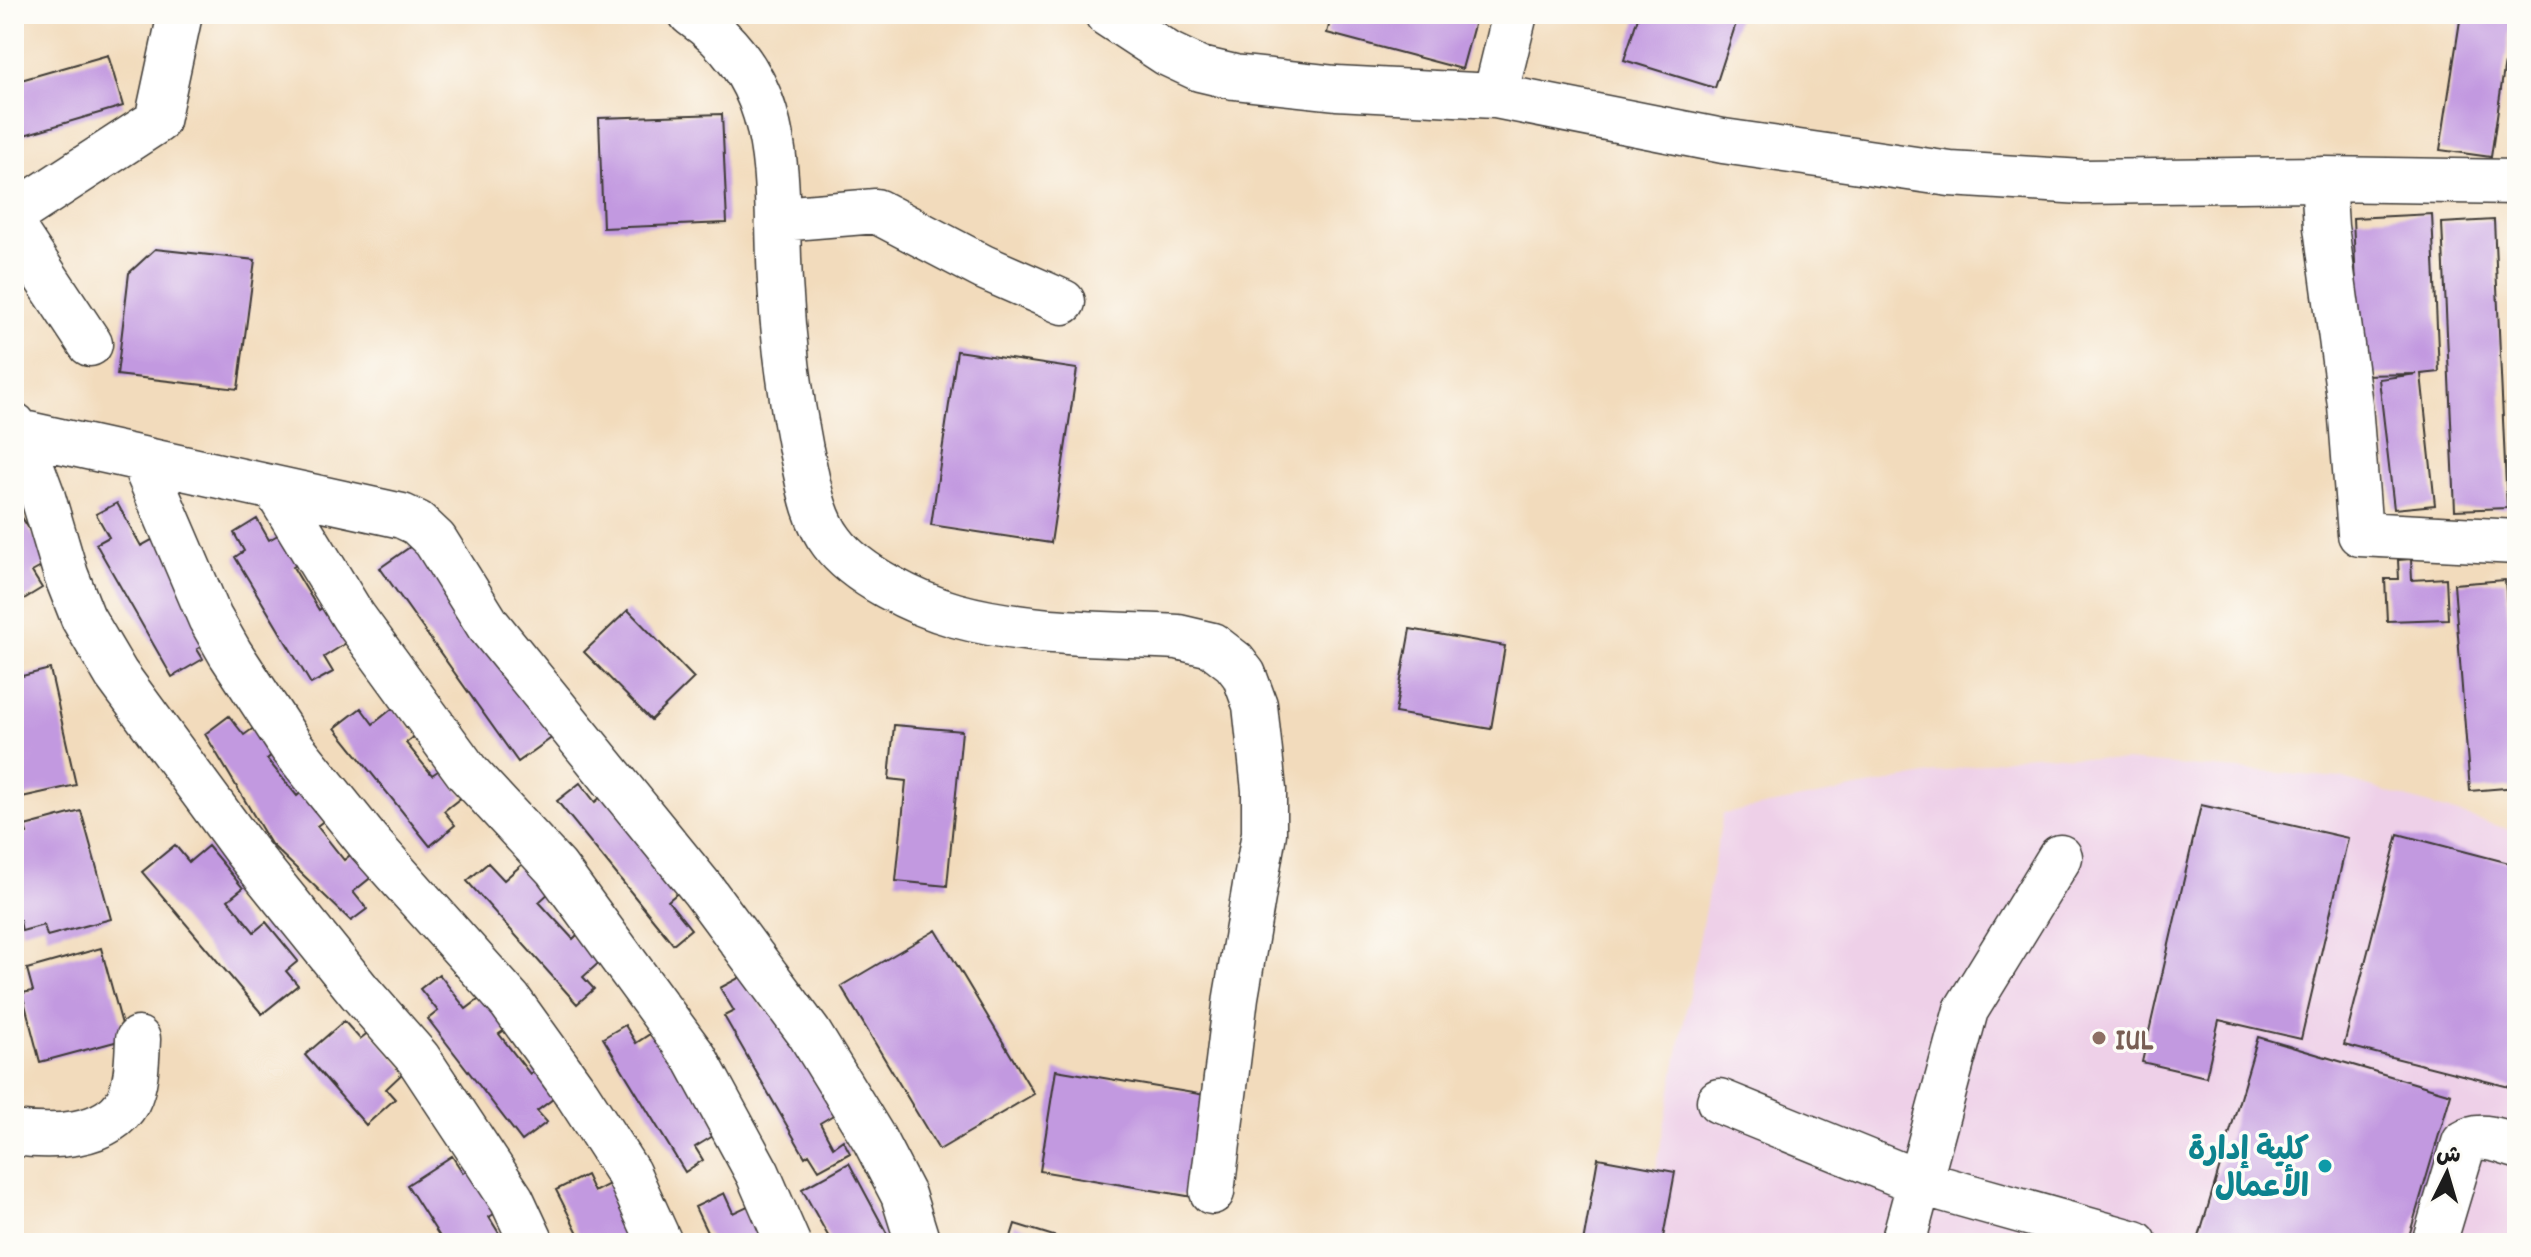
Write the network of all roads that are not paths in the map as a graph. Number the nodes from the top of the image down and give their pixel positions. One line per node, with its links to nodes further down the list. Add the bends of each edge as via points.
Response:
1 (180, 14): 8 (street, via 157,121)
2 (691, 14): 9 (street, via 731,49 759,96 771,140)
3 (1107, 14): 5 (street, via 1168,54 1234,77)
4 (1515, 14): 5 (street)
5 (1495, 96): 6 (street, via 1739,144 1950,174 2083,182)
6 (2323, 179): 7 (street); 16 (street, via 2360,534)
7 (2517, 182)
8 (14, 214)
9 (780, 219): 11 (street, via 876,211); 23 (street, via 782,311 796,427 818,517 832,542 854,564 907,596 955,615 1010,626 1178,637 1212,645 1234,662 1250,685 1261,750 1264,833 1236,997)
10 (14, 229): 12 (street)
11 (1063, 302)
12 (90, 344)
13 (16, 428): 14 (street); 24 (street, via 83,618 116,674 237,840 418,1058 512,1200)
14 (142, 459): 15 (street); 25 (street, via 210,618 291,746 369,843 510,1001 628,1173)
15 (276, 490): 26 (street, via 353,616 467,772 556,868 695,1058 758,1174); 27 (street, via 402,516 435,540 488,625 704,891 809,1033 874,1139 903,1195)
16 (2517, 542)
17 (2060, 857): 22 (street, via 1966,1010)
18 (138, 1039): 20 (street, via 128,1100 110,1121 77,1133)
19 (1719, 1101): 22 (street)
20 (14, 1133)
21 (2517, 1146): 30 (street, via 2488,1138 2464,1143)
22 (1918, 1182): 28 (street); 29 (street)
23 (1212, 1192)
24 (532, 1243)
25 (660, 1243)
26 (788, 1243)
27 (918, 1243)
28 (1903, 1243)
29 (2135, 1243)
30 (2434, 1243)

